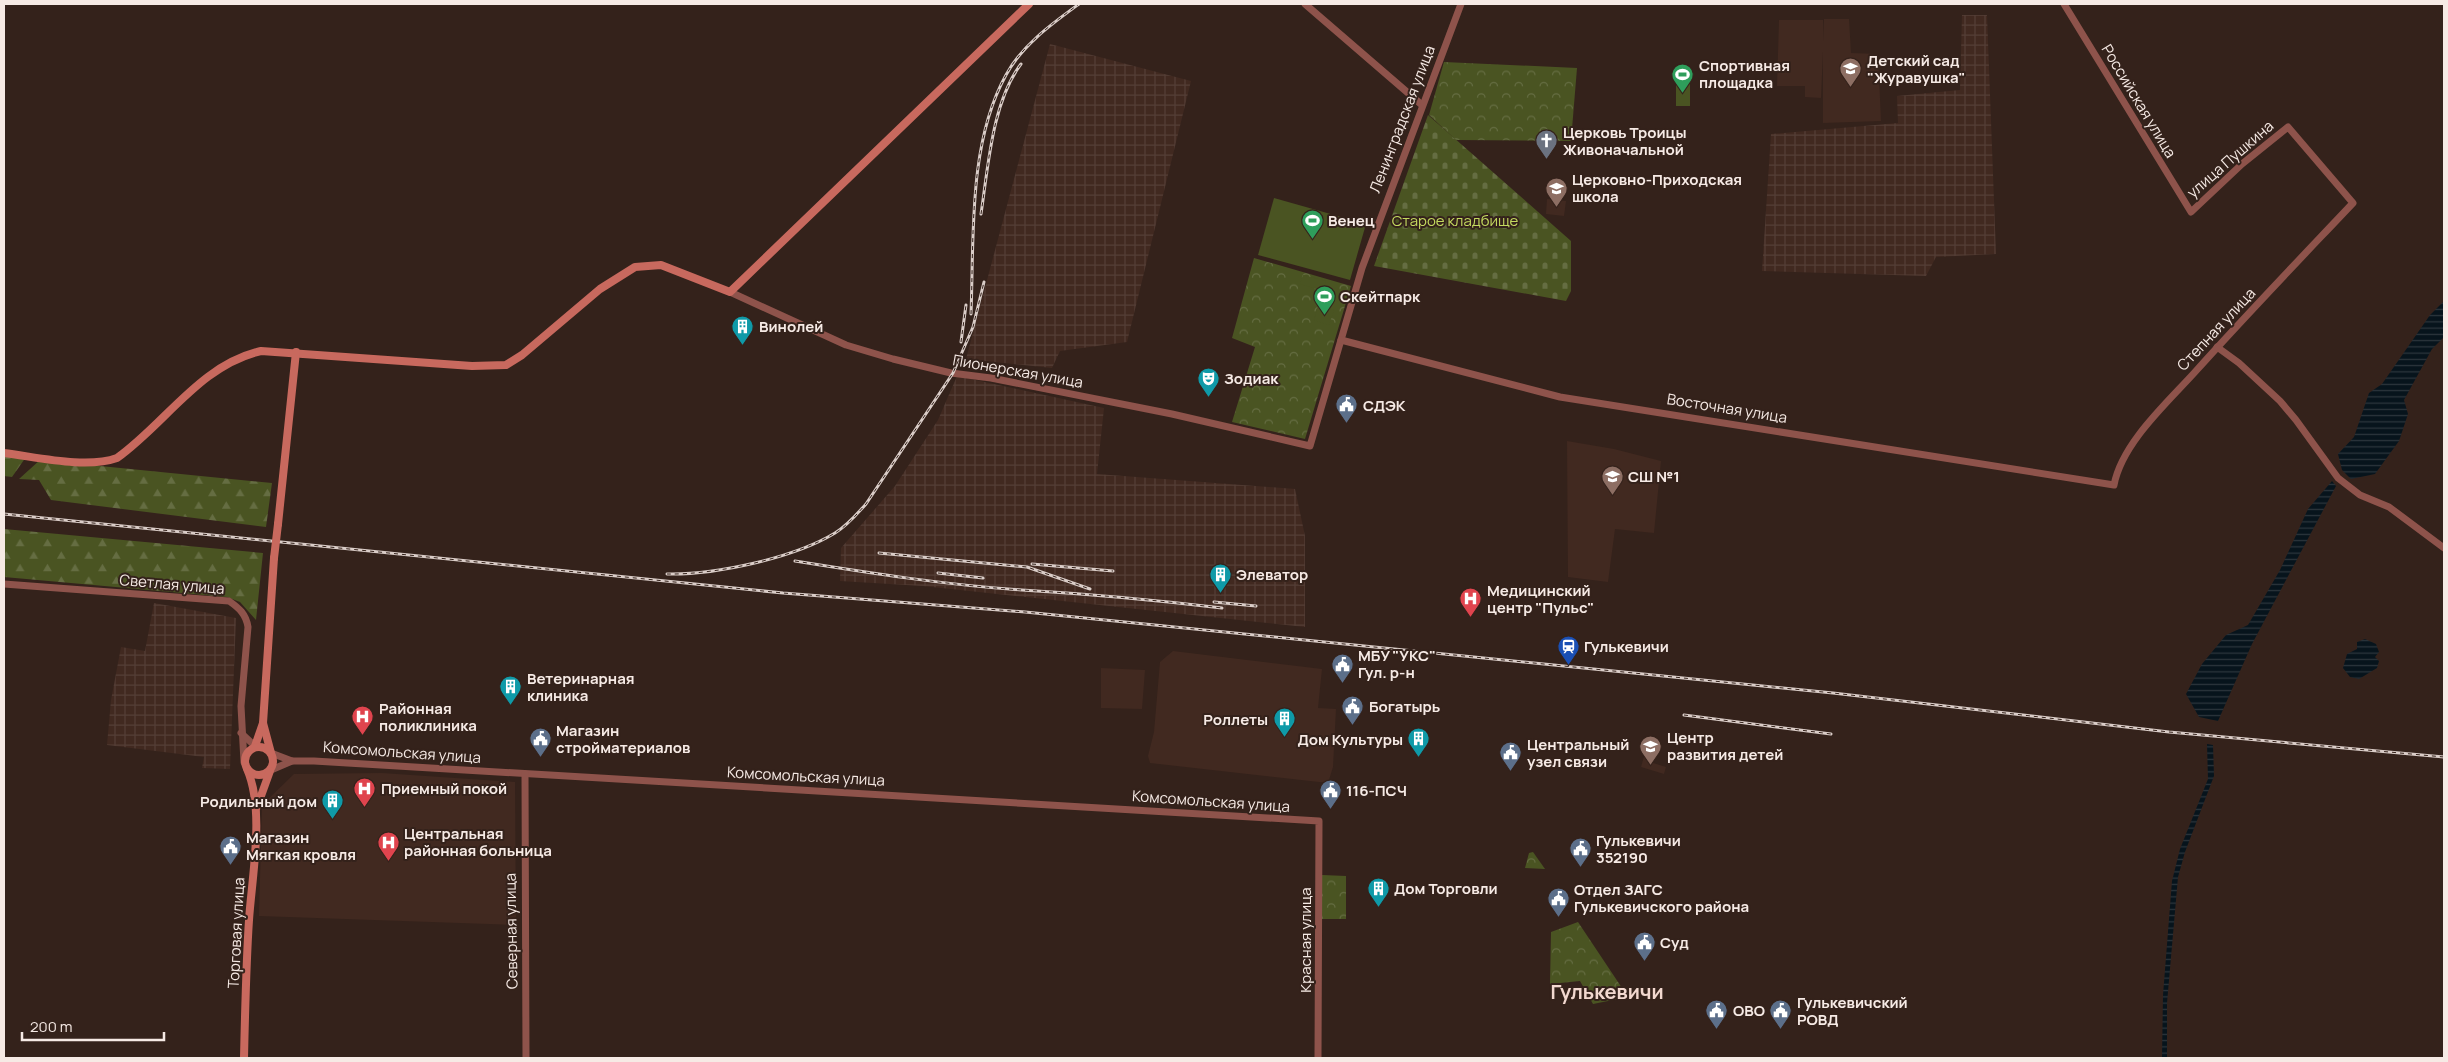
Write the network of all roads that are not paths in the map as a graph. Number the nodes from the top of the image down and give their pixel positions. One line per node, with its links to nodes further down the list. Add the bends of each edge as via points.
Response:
1 (1028, 4): 8 (main road)
2 (1305, 4): 5 (street)
3 (1461, 4): 5 (street, Ленинградская улица)
4 (2064, 4): 7 (street, Российская улица)
5 (1422, 106): 9 (street, Ленинградская улица, via 1364,261)
6 (2353, 203): 7 (street, улица Пушкина, via 2288,127); 10 (street, Степная улица)
7 (2191, 212)
8 (730, 292): 11 (main road, via 661,265 635,267 600,289 522,355 499,366); 12 (street, Пионерская улица, via 846,344 893,358 951,373 1172,414)
9 (1340, 340): 12 (street, Ленинградская улица); 14 (street, Восточная улица, via 1560,397)
10 (2217, 347): 14 (street, Степная улица, via 2132,443 2116,471); 15 (street, via 2280,401 2338,478 2360,495 2389,507)
11 (296, 352): 13 (main road, via 261,351 229,362 117,458 103,462); 17 (main road, bridge, via 274,558)
12 (1310, 446)
13 (4, 453)
14 (2114, 485)
15 (2444, 548)
16 (4, 584): 18 (street, Светлая улица, via 229,601 234,604 245,615 248,627)
17 (263, 723): 19 (main road); 20 (main road)
18 (241, 733): 19 (street); 22 (street, Светлая улица)
19 (255, 746): 20 (main road); 22 (main road, via 250,749)
20 (271, 753): 21 (street, Комсомольская улица); 23 (main road, via 274,760)
21 (292, 761): 23 (street, Комсомольская улица); 24 (street, Комсомольская улица)
22 (245, 766): 23 (main road, via 256,775); 25 (main road, Торговая улица, via 255,790)
23 (271, 770): 25 (main road, Торговая улица)
24 (525, 774): 26 (street, Комсомольская улица); 28 (street, Северная улица)
25 (257, 809): 27 (main road, Торговая улица)
26 (1319, 821): 29 (street, Красная улица)
27 (244, 1058)
28 (526, 1058)
29 (1318, 1058)

